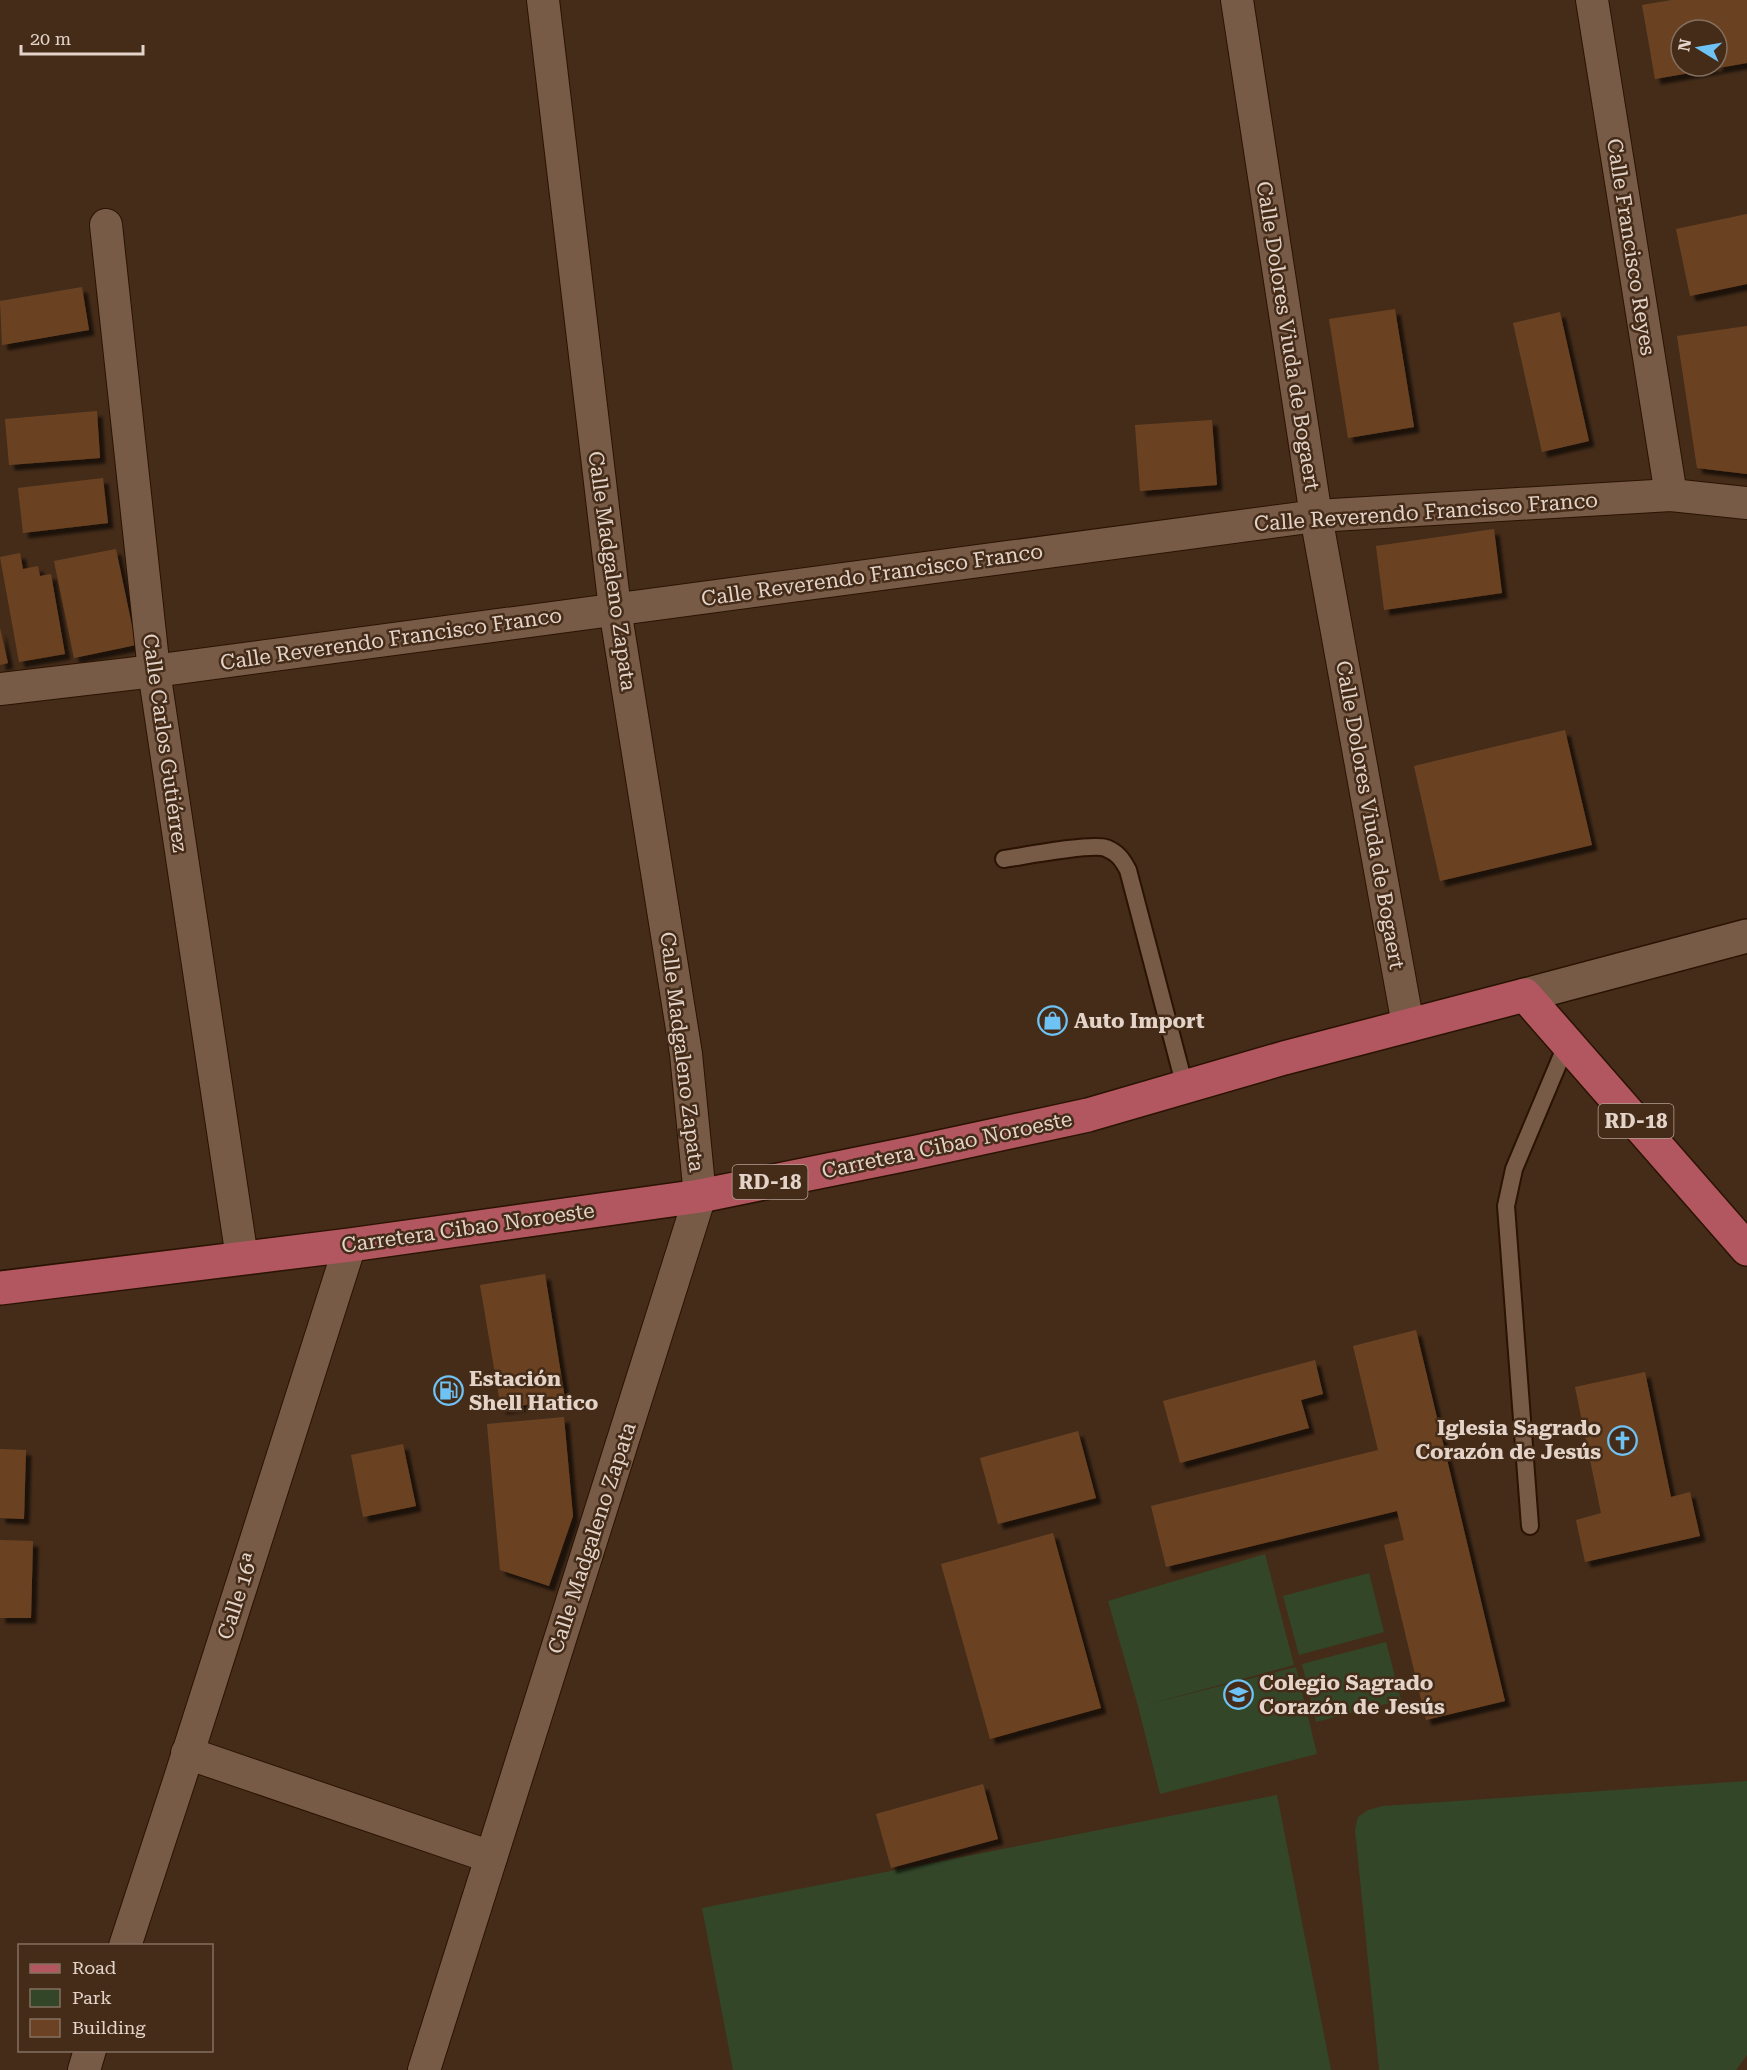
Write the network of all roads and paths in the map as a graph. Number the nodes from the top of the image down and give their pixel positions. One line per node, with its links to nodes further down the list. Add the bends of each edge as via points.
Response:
1 (543, 0): 8 (street, Calle Madgaleno Zapata)
2 (1237, 0): 7 (street, Calle Dolores Viuda de Bogaert)
3 (1592, 0): 5 (street, Calle Francisco Reyes)
4 (106, 225): 9 (street, Calle Carlos Gutiérrez)
5 (1671, 495): 6 (street, Calle Reverendo Francisco Franco); 7 (street, Calle Reverendo Francisco Franco)
6 (1747, 503)
7 (1316, 516): 8 (street, Calle Reverendo Francisco Franco); 14 (street, Calle Dolores Viuda de Bogaert)
8 (615, 609): 9 (street, Calle Reverendo Francisco Franco); 17 (street, Calle Madgaleno Zapata, via 686,1054)
9 (154, 671): 10 (street, Calle Reverendo Francisco Franco); 20 (street, Calle Carlos Gutiérrez)
10 (0, 689)
11 (1004, 859): 16 (lane, via 1104,847 1120,856 1128,870)
12 (1747, 936): 13 (main road, RD-18)
13 (1525, 995): 14 (main road, Carretera Cibao Noroeste / RD-18); 15 (main road, RD-18)
14 (1408, 1025): 16 (main road, Carretera Cibao Noroeste / RD-18)
15 (1568, 1043): 19 (main road, RD-18); 22 (lane, via 1514,1168 1506,1206)
16 (1185, 1087): 17 (main road, Carretera Cibao Noroeste / RD-18, via 1088,1115)
17 (700, 1196): 18 (main road, Carretera Cibao Noroeste / RD-18); 24 (street, Calle Madgaleno Zapata)
18 (350, 1245): 20 (main road, Carretera Cibao Noroeste / RD-18); 23 (street, Calle 16ª)
19 (1747, 1249)
20 (242, 1258): 21 (main road, Carretera Cibao Noroeste / RD-18)
21 (0, 1288)
22 (1530, 1526)
23 (187, 1753): 24 (street); 25 (street, Calle 16ª)
24 (491, 1857): 28 (street, Calle Madgaleno Zapata)
25 (126, 1944)
26 (89, 2052): 27 (street)
27 (84, 2070)
28 (424, 2070)

